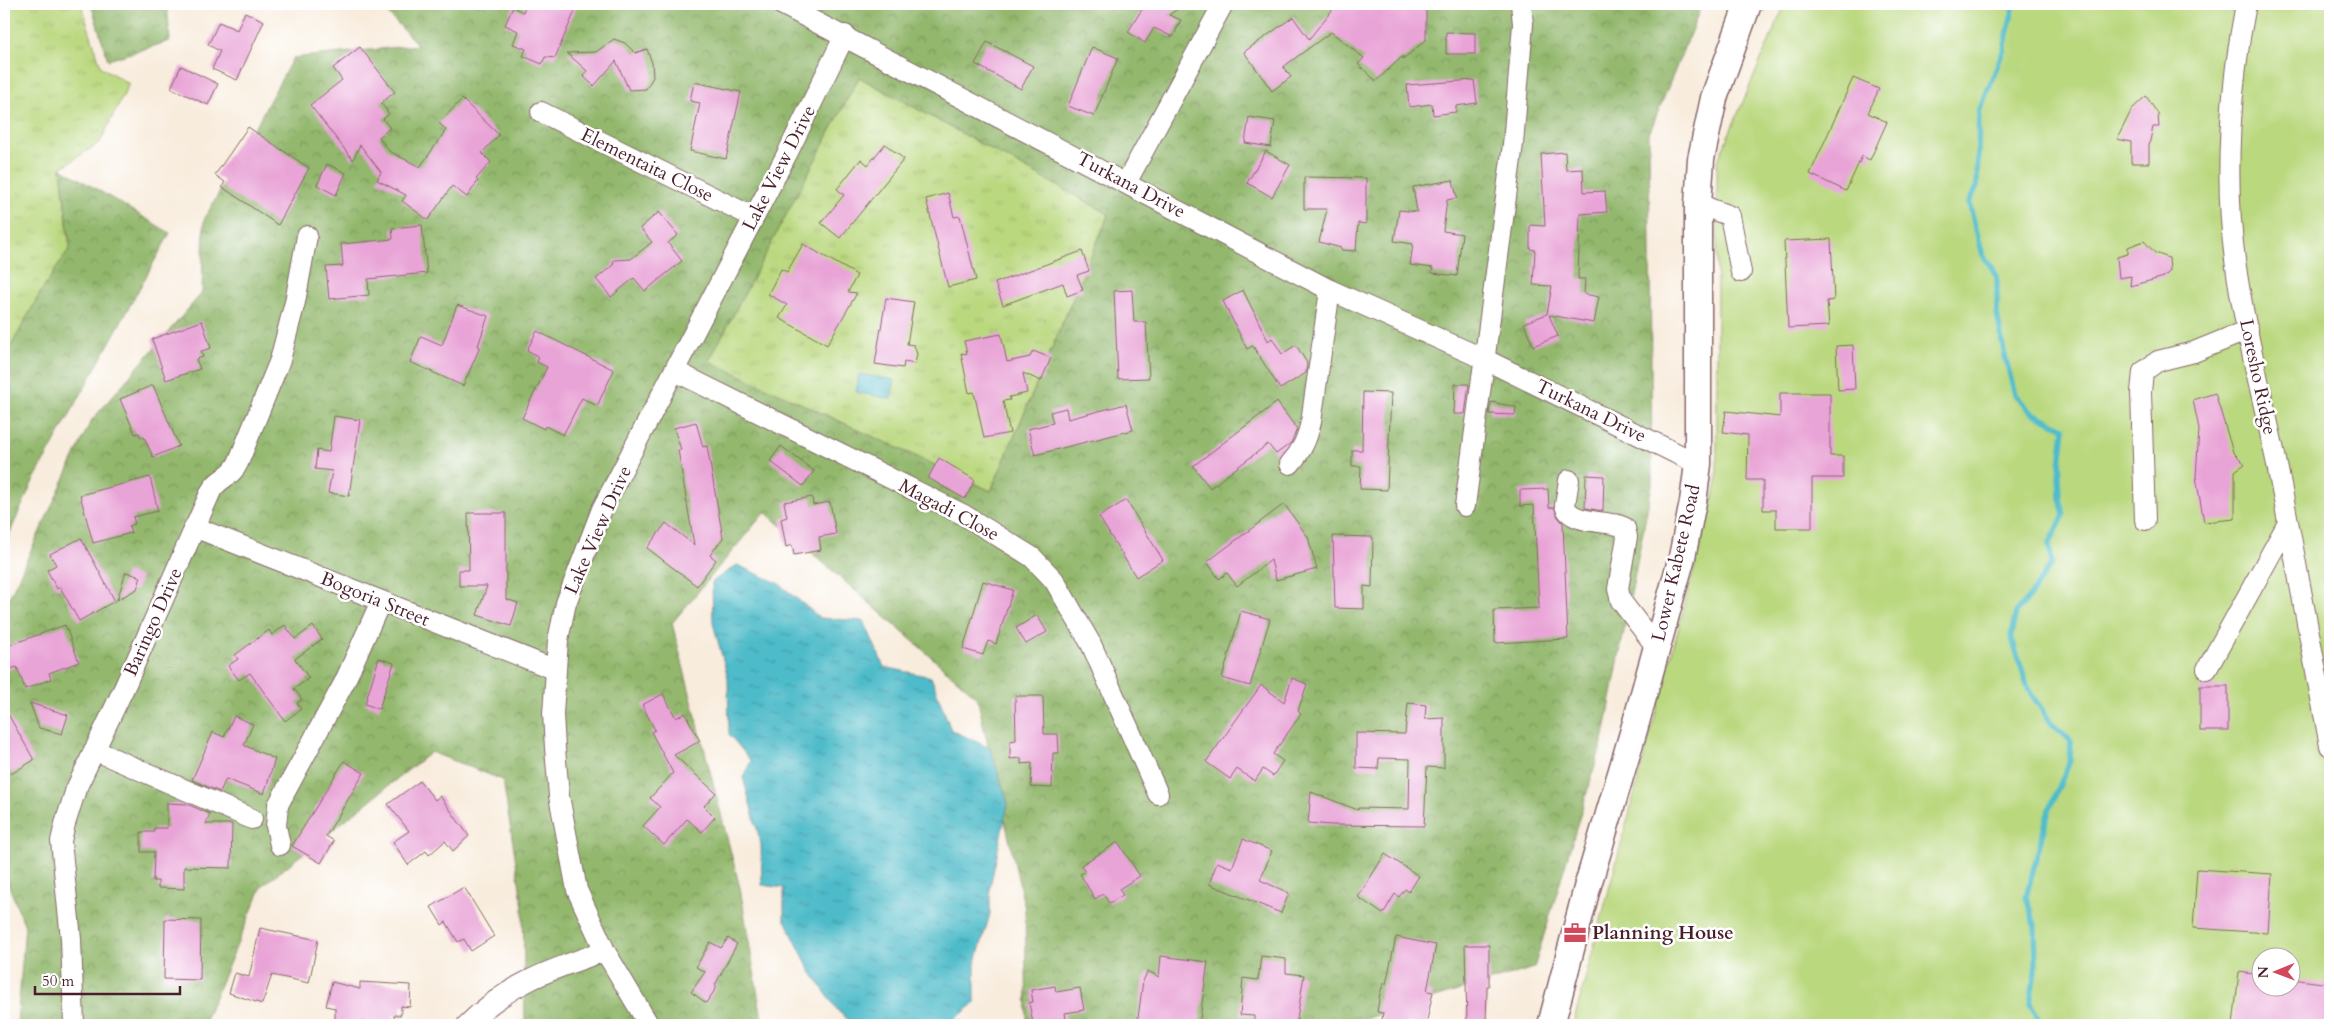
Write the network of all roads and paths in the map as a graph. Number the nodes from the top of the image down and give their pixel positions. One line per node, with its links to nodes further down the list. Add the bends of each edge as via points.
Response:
1 (781, 4): 6 (street, Turkana Drive)
2 (1223, 4): 8 (street)
3 (1521, 4): 15 (street, via 1523,24 1513,144)
4 (1748, 4): 9 (main road, Lower Kabete Road, via 1706,126)
5 (2246, 4): 14 (street, Loresho Ridge, via 2234,101 2231,158 2233,243)
6 (845, 35): 8 (street, Turkana Drive); 10 (street, Lake View Drive, via 788,154)
7 (541, 112): 10 (street, Elementaita Close)
8 (1126, 182): 13 (street, Turkana Drive)
9 (1698, 204): 12 (street, via 1730,216); 18 (main road, Lower Kabete Road)
10 (753, 218): 16 (street, Lake View Drive)
11 (307, 236): 23 (street, Baringo Drive, via 280,360 235,470 214,486)
12 (1741, 272)
13 (1330, 290): 15 (street, Turkana Drive); 17 (street, via 1311,422 1306,441)
14 (2248, 330): 21 (street, via 2194,352 2158,361 2144,372 2141,392); 22 (street, Loresho Ridge)
15 (1484, 358): 18 (street, Turkana Drive); 20 (street)
16 (675, 371): 27 (street, Lake View Drive, via 602,509 581,561 566,603); 30 (street, Magadi Close, via 964,515 1032,557 1054,580 1091,644)
17 (1290, 464)
18 (1698, 464): 25 (main road, Lower Kabete Road, via 1682,557)
19 (1569, 480): 25 (street, via 1566,510 1600,524 1618,524 1624,528 1627,537 1618,589 1621,601)
20 (1465, 506)
21 (2145, 520)
22 (2288, 523): 26 (street); 28 (street, Loresho Ridge)
23 (194, 527): 24 (street, Bogoria Street); 29 (street, Baringo Drive)
24 (381, 601): 27 (street, Bogoria Street); 32 (street, via 344,682 278,805 276,826)
25 (1657, 648): 37 (main road, Lower Kabete Road)
26 (2207, 669)
27 (556, 670): 33 (street, Lake View Drive, via 553,714 559,796 577,890)
28 (2330, 746)
29 (94, 750): 31 (street); 34 (street, Baringo Drive, via 76,789 61,841 71,939)
30 (1158, 794)
31 (252, 819)
32 (280, 845)
33 (605, 952): 35 (street, via 516,985 496,998); 36 (street, Lake View Drive)
34 (74, 1025)
35 (467, 1025)
36 (649, 1025)
37 (1551, 1025)

